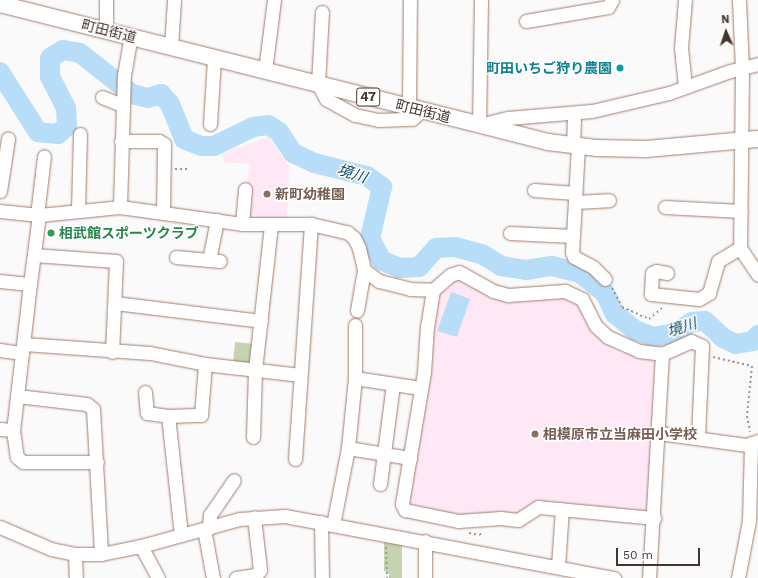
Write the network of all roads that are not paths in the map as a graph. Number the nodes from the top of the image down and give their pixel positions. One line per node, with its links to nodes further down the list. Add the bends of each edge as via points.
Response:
1 (106, 0): 13 (street)
2 (174, 0): 15 (street)
3 (274, 0): 19 (street)
4 (410, 0): 24 (street)
5 (481, 0): 27 (street)
6 (612, 0): 12 (street, via 608,7)
7 (685, 0): 21 (street, via 681,48)
8 (739, 0): 18 (street)
9 (0, 4): 10 (main road, 町田街道 / 47)
10 (19, 4): 13 (main road, 町田街道 / 47)
11 (322, 12): 20 (street)
12 (526, 21)
13 (106, 30): 14 (main road, 町田街道 / 47)
14 (131, 36): 15 (main road, 町田街道 / 47); 23 (street)
15 (171, 47): 16 (main road, 町田街道 / 47)
16 (214, 58): 19 (main road, 町田街道 / 47); 26 (street)
17 (758, 64): 18 (street)
18 (742, 68): 21 (street); 31 (street)
19 (266, 71): 20 (main road, 町田街道 / 47)
20 (318, 84): 24 (main road, 町田街道 / 47); 24 (street, via 329,101 355,116 381,120 410,120)
21 (685, 87): 25 (street, via 669,93)
22 (102, 97): 23 (street)
23 (122, 103): 32 (street)
24 (416, 109): 27 (main road, 町田街道 / 47)
25 (574, 113): 27 (street, via 508,118); 33 (street)
26 (210, 124)
27 (478, 125): 33 (main road, 町田街道 / 47)
28 (80, 134): 43 (street)
29 (8, 139): 35 (street)
30 (758, 139): 31 (main road, 町田街道 / 47)
31 (742, 140): 33 (main road, 町田街道 / 47, via 646,149); 45 (street)
32 (121, 141): 41 (street); 46 (street, via 159,141 164,144)
33 (575, 146): 39 (street)
34 (44, 156): 47 (street)
35 (3, 160): 38 (street)
36 (245, 189): 49 (street)
37 (534, 190): 39 (street)
38 (0, 191)
39 (575, 197): 40 (street); 53 (street)
40 (609, 200)
41 (120, 207): 43 (street); 46 (street)
42 (665, 207): 45 (street)
43 (78, 210): 47 (street)
44 (0, 211): 47 (street)
45 (741, 211): 54 (street)
46 (163, 212): 48 (street)
47 (38, 215): 55 (street)
48 (217, 220): 49 (street); 56 (street, via 214,260)
49 (242, 224): 51 (street)
50 (311, 224): 51 (street); 57 (street, via 347,232 354,238); 74 (street, via 308,301)
51 (270, 225): 66 (street)
52 (510, 233): 53 (street)
53 (573, 236): 60 (street, via 574,257 593,267)
54 (740, 248): 58 (street, via 718,261 709,293 704,297 668,298 652,295 649,292 652,274 656,271); 59 (street)
55 (34, 255): 62 (street); 64 (street, via 114,259 118,265)
56 (176, 257)
57 (364, 270): 63 (street, via 373,278 393,286); 65 (street)
58 (667, 273)
59 (758, 275)
60 (605, 279)
61 (0, 281): 62 (street)
62 (30, 284): 68 (street)
63 (433, 290): 71 (street, via 450,275 460,272 493,291 508,295 565,290 582,300 596,326 608,337 639,351); 77 (street)
64 (115, 303): 66 (street); 70 (street)
65 (357, 310)
66 (261, 321): 73 (street)
67 (355, 325): 75 (street)
68 (23, 349): 69 (street); 70 (street); 79 (street)
69 (0, 350)
70 (112, 352): 72 (street, via 150,353)
71 (662, 354): 82 (street); 84 (street, via 691,341 702,346)
72 (205, 364): 73 (street); 80 (street, via 201,415)
73 (255, 370): 74 (street); 83 (street)
74 (300, 375): 89 (street)
75 (355, 378): 76 (street); 86 (street)
76 (393, 384): 77 (street); 87 (street)
77 (420, 388): 88 (street)
78 (145, 392): 80 (street, via 147,413)
79 (17, 396): 81 (street); 90 (street, via 91,406 95,412)
80 (168, 416): 99 (street)
81 (6, 429): 90 (street, via 21,462)
82 (658, 433): 84 (street); 95 (street)
83 (253, 437)
84 (698, 438): 85 (street)
85 (755, 442): 113 (street, via 749,521)
86 (348, 448): 87 (street); 96 (street)
87 (385, 454): 88 (street); 92 (street)
88 (410, 458): 93 (street, via 402,504 409,512 458,522 501,518 518,520 538,507)
89 (295, 459)
90 (97, 462): 103 (street)
91 (234, 480): 98 (street, via 210,516)
92 (380, 484)
93 (562, 509): 95 (street); 104 (street)
94 (254, 518): 96 (street, via 285,516); 98 (street); 108 (street, via 260,570 256,574)
95 (654, 518): 112 (street)
96 (327, 524): 100 (street); 109 (street)
97 (0, 527): 102 (street, via 51,549)
98 (206, 528): 99 (street); 107 (street)
99 (181, 535): 101 (street)
100 (425, 541): 104 (street); 110 (street)
101 (141, 546): 103 (street); 106 (street)
102 (75, 554): 103 (street); 105 (street)
103 (101, 554)
104 (558, 566): 111 (street)
105 (76, 578)
106 (158, 578)
107 (213, 578)
108 (236, 578)
109 (322, 578)
110 (425, 578)
111 (614, 578)
112 (649, 578)
113 (738, 578)

